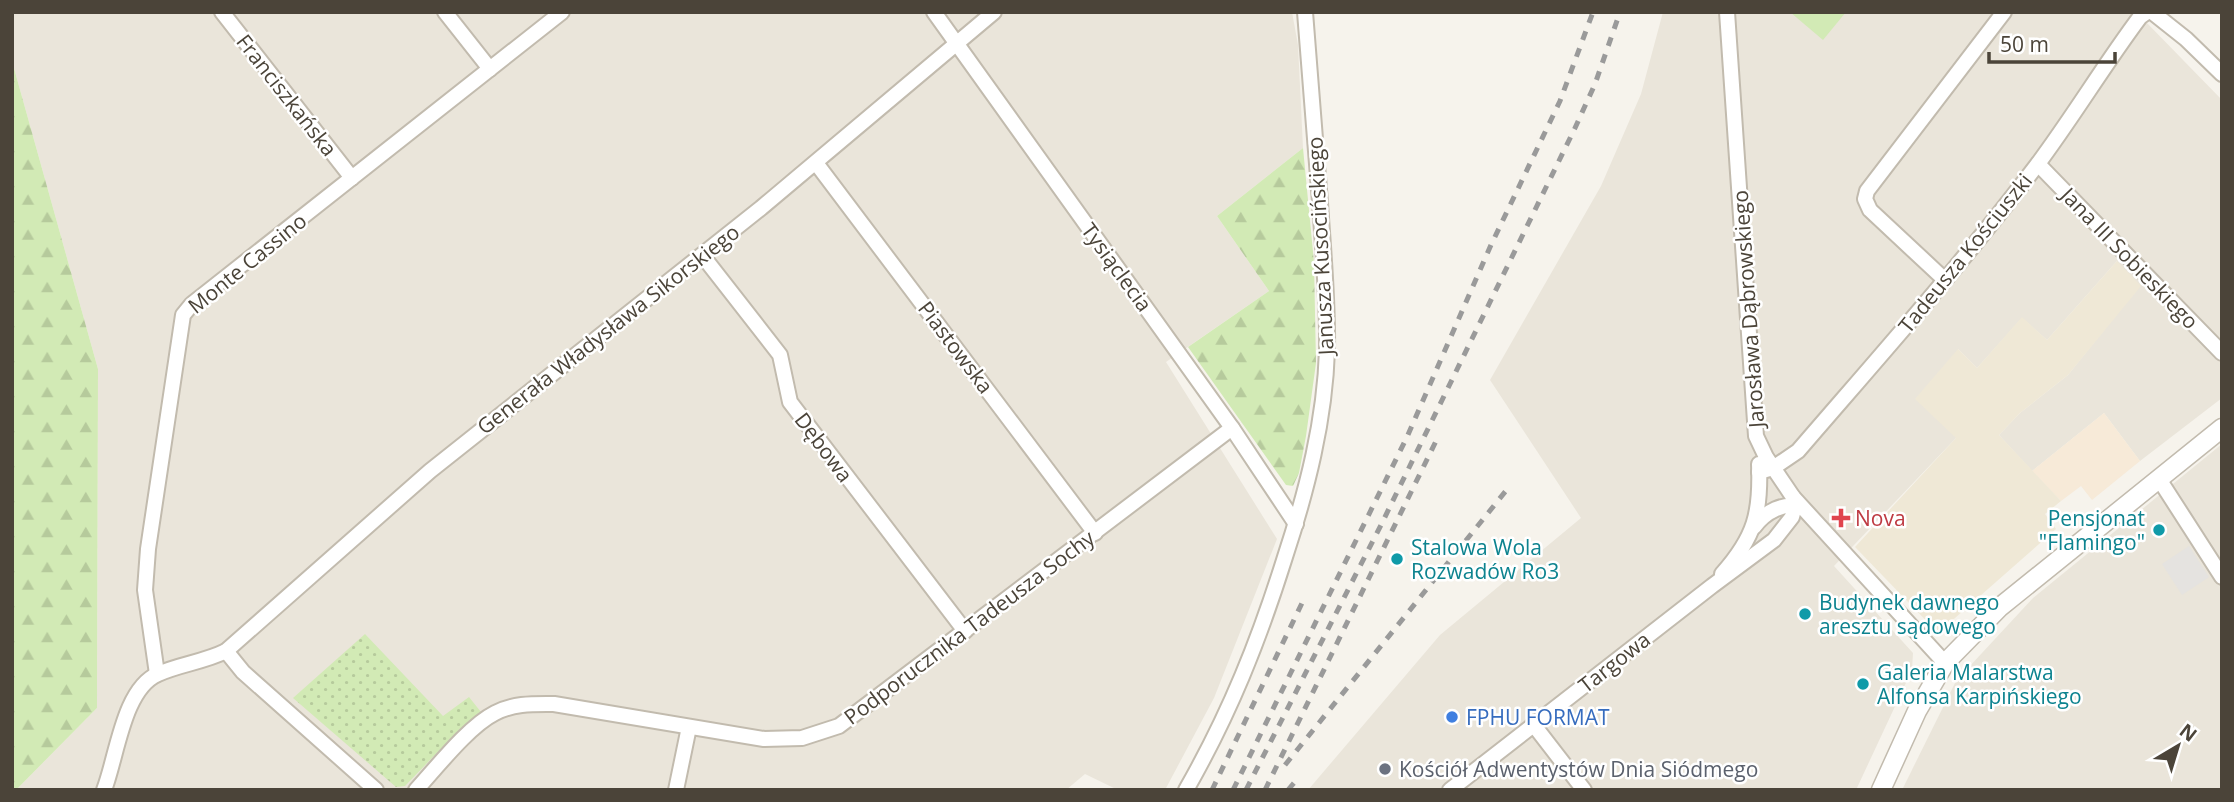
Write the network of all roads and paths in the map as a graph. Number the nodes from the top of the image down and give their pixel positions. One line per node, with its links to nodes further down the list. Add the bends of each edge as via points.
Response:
1 (222, 12): 15 (street, Franciszkańska)
2 (445, 12): 11 (street)
3 (562, 12): 11 (street, Monte Cassino)
4 (934, 12): 10 (street, Tysiąclecia)
5 (994, 12): 10 (street, Generała Władysława Sikorskiego)
6 (1305, 12): 25 (street, Janusza Kusocińskiego, via 1327,351 1313,457)
7 (1727, 12): 21 (street, Jarosława Dąbrowskiego)
8 (2004, 12): 17 (street, via 1865,199 1870,210)
9 (2150, 12): 12 (street); 14 (street, Tadeusza Kościuszki, via 2140,17 2107,60)
10 (957, 44): 13 (street, Generała Władysława Sikorskiego); 19 (street, Tysiąclecia)
11 (489, 69): 15 (street, Monte Cassino)
12 (2222, 74)
13 (816, 163): 16 (street, Generała Władysława Sikorskiego); 27 (street, Piastowska)
14 (2038, 164): 17 (street, Tadeusza Kościuszki); 18 (street, Jana III Sobieskiego)
15 (352, 178): 33 (street, Monte Cassino, via 183,315 145,590)
16 (702, 255): 30 (street, Dębowa, via 780,355 790,402); 31 (street, Generała Władysława Sikorskiego, via 430,471)
17 (1945, 280): 22 (street, Tadeusza Kościuszki, via 1800,449)
18 (2222, 353)
19 (1232, 428): 25 (street, Tysiąclecia); 27 (street, Podporucznika Tadeusza Sochy)
20 (2222, 428): 23 (street)
21 (1756, 436): 22 (street, Targowa)
22 (1766, 470): 24 (street); 26 (street, Targowa)
23 (2159, 479): 28 (street); 32 (street, via 2000,607)
24 (1798, 504): 26 (street, via 1769,513); 29 (street, Targowa, via 1774,540); 32 (street)
25 (1296, 524): 40 (street, Janusza Kusocińskiego, via 1249,664)
26 (1752, 531): 29 (street, Targowa)
27 (1095, 533): 30 (street, Podporucznika Tadeusza Sochy)
28 (2222, 577)
29 (1712, 586): 34 (street, Targowa)
30 (965, 631): 35 (street, Podporucznika Tadeusza Sochy, via 839,726 802,738 764,739)
31 (226, 651): 33 (street); 37 (street, via 243,672)
32 (1945, 663): 43 (street)
33 (157, 674): 36 (street, via 133,699)
34 (1533, 724): 41 (street, Targowa); 42 (street)
35 (689, 727): 38 (street, Podporucznika Tadeusza Sochy, via 554,704 525,704 495,712 476,726); 39 (street)
36 (104, 790)
37 (376, 790)
38 (416, 790)
39 (677, 790)
40 (1186, 790)
41 (1450, 790)
42 (1584, 790)
43 (1881, 790)

